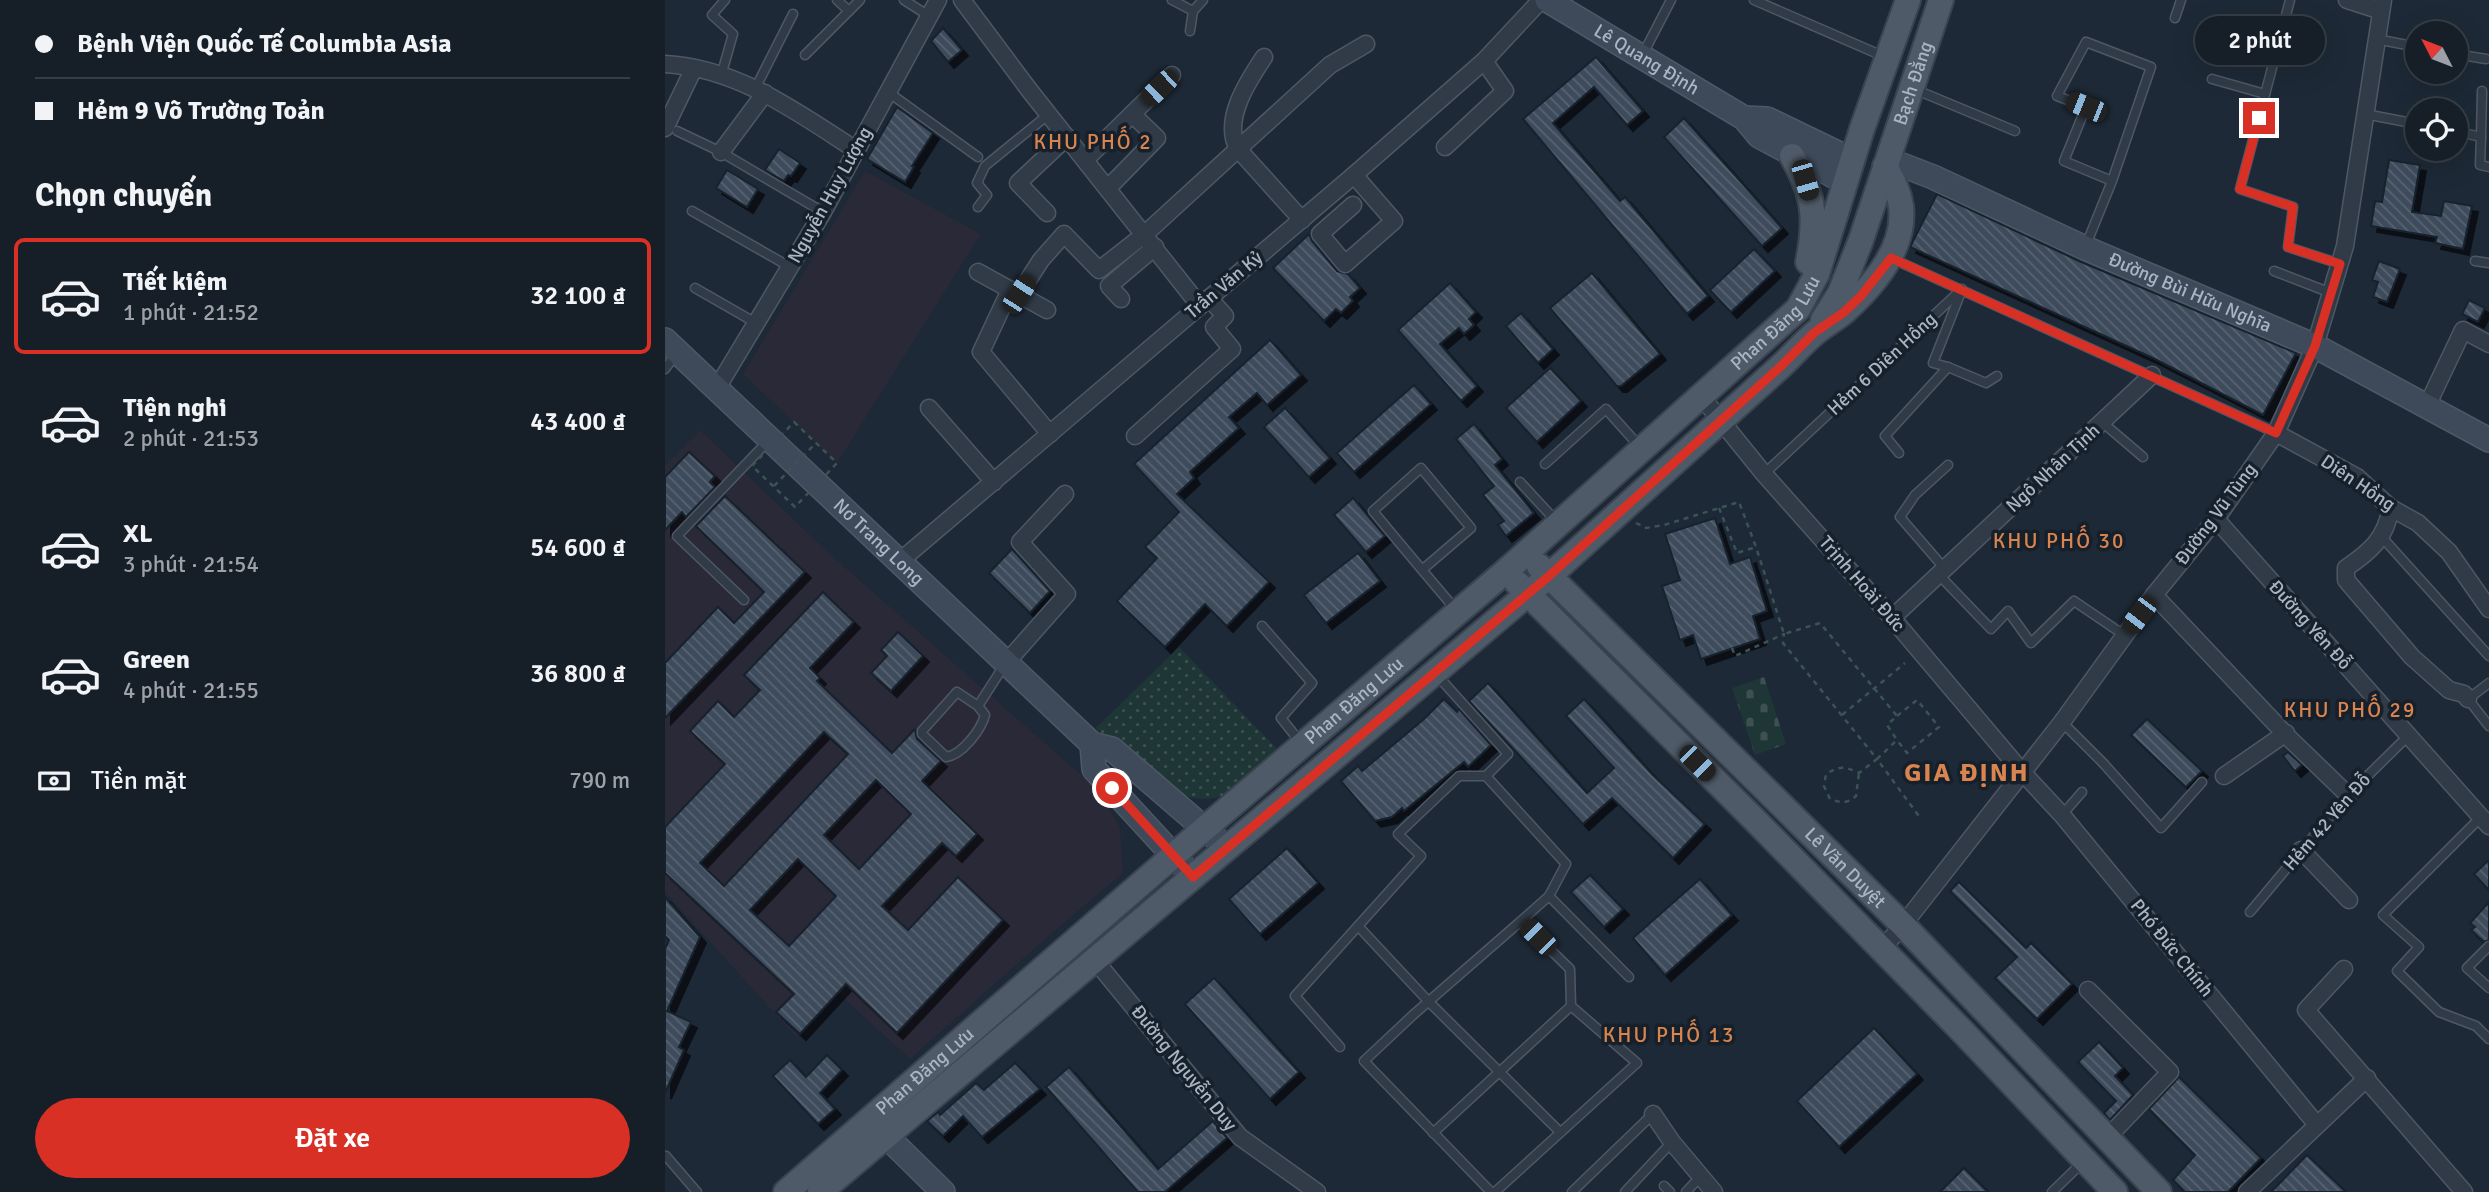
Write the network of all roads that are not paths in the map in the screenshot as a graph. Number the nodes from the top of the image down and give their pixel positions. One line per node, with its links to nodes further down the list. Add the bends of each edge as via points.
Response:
1 (725, 0): 38 (lane, via 712,15 733,34)
2 (837, 0): 19 (lane)
3 (860, 0): 19 (lane)
4 (904, 0): 22 (lane)
5 (938, 0): 22 (street, Nguyễn Huy Lượng)
6 (962, 0): 45 (street)
7 (1172, 0): 20 (lane)
8 (1203, 0): 20 (lane)
9 (1541, 0): 34 (street, Trần Văn Kỷ)
10 (1547, 0): 31 (main road, Lê Quang Định)
11 (1671, 0): 31 (lane)
12 (1754, 0): 32 (lane)
13 (1908, 0): 32 (main road, Bạch Đằng)
14 (1941, 0): 40 (main road, Bạch Đằng)
15 (2181, 0): 23 (lane)
16 (2290, 0): 44 (lane)
17 (2347, 0): 18 (street)
18 (2382, 5): 25 (street, Đường Vũ Tùng)
19 (849, 11): 28 (lane)
20 (1193, 11): 24 (lane)
21 (793, 14): 41 (lane)
22 (929, 16): 43 (street, Nguyễn Huy Lượng)
23 (2175, 18)
24 (1190, 31)
25 (2377, 40): 27 (lane); 47 (street, Đường Vũ Tùng)
26 (1366, 44): 56 (street, via 1330,65)
27 (2405, 45)
28 (805, 55)
29 (2468, 56): 33 (lane)
30 (1264, 57): 56 (street, via 1245,85 1234,120 1233,140)
31 (1641, 57): 48 (main road, Lê Quang Định)
32 (1888, 58): 64 (main road, Bạch Đằng)
33 (2486, 59)
34 (1483, 61): 55 (street, via 1505,91); 65 (street, Trần Văn Kỷ)
35 (665, 64): 36 (street)
36 (694, 68): 38 (street); 50 (street)
37 (1172, 75): 46 (street)
38 (721, 76): 41 (street)
39 (2212, 79): 44 (lane)
40 (1911, 88): 51 (lane); 62 (main road, Bạch Đằng)
41 (760, 91): 57 (street); 58 (street)
42 (2482, 91): 54 (lane)
43 (888, 92): 57 (street, Nguyễn Huy Lượng); 60 (lane)
44 (2265, 94): 80 (lane, via 2240,189 2293,207 2288,247)
45 (1049, 114): 53 (street); 70 (lane, via 985,166 977,183 987,195)
46 (1132, 114): 61 (street); 67 (street, via 1157,138)
47 (2365, 114): 49 (lane); 80 (street, Đường Vũ Tùng)
48 (1744, 118): 59 (main road, Lê Quang Định, via 1759,136); 64 (main road, Lê Quang Định, via 1767,118)
49 (2405, 122)
50 (671, 130): 58 (lane)
51 (2015, 131)
52 (2468, 134): 54 (lane)
53 (1067, 136): 61 (street); 73 (street, via 1018,183)
54 (2481, 136): 63 (lane)
55 (1445, 147)
56 (1238, 149): 74 (street); 75 (street)
57 (856, 150): 72 (street, Nguyễn Huy Lượng)
58 (721, 152): 72 (lane)
59 (1792, 156): 64 (main road, Lê Quang Định); 90 (main road, via 1805,180 1813,214 1813,237)
60 (978, 158)
61 (1086, 159): 67 (street)
62 (1885, 166): 64 (main road); 68 (main road, Phan Đăng Lưu); 76 (main road, Đường Bùi Hữu Nghĩa, via 1902,166 1933,177); 77 (main road, Phan Đăng Lưu, via 1901,208)
63 (2484, 166)
64 (1849, 171): 68 (main road); 90 (main road, Phan Đăng Lưu, via 1817,274)
65 (1354, 175): 69 (street, via 1394,221 1345,264 1321,234); 74 (street, Trần Văn Kỷ)
66 (2112, 181): 66 (lane, via 2064,162 2086,107 2057,96 2086,43 2151,67); 76 (lane)
67 (1108, 188): 75 (street)
68 (1875, 193): 93 (main road, Phan Đăng Lưu, via 1840,293)
69 (1353, 205)
70 (978, 207)
71 (692, 211): 81 (lane)
72 (823, 212): 81 (street, Nguyễn Huy Lượng)
73 (1047, 213)
74 (1302, 220): 89 (street, Trần Văn Kỷ)
75 (1150, 240): 86 (street, via 1099,270 1065,234); 88 (street, via 1109,286); 89 (street)
76 (2085, 248): 95 (main road, Đường Bùi Hữu Nghĩa)
77 (1891, 258): 85 (lane, Diên Hồng); 93 (main road, Phan Đăng Lưu, via 1861,296)
78 (2475, 261): 79 (lane)
79 (2489, 263)
80 (2340, 264): 87 (street, Đường Vũ Tùng)
81 (790, 267): 92 (street, Nguyễn Huy Lượng)
82 (2274, 271): 87 (lane)
83 (978, 272): 86 (street)
84 (695, 288): 92 (lane)
85 (1962, 289): 97 (lane, Hẻm 6 Diên Hồng, via 1933,363); 98 (lane, Diên Hồng); 116 (lane, Hẻm 6 Diên Hồng)
86 (1015, 292): 91 (street); 106 (street, via 981,352)
87 (2331, 293): 95 (street, Đường Vũ Tùng)
88 (1121, 299)
89 (1205, 302): 106 (street, Trần Văn Kỷ); 108 (street, via 1225,316 1214,327 1232,349)
90 (1798, 309): 101 (main road, Phan Đăng Lưu)
91 (1047, 310)
92 (756, 323): 100 (street, Nguyễn Huy Lượng)
93 (1815, 332): 104 (main road, Phan Đăng Lưu)
94 (2489, 344): 102 (street, via 2463,330)
95 (2315, 346): 102 (main road, Đường Bùi Hữu Nghĩa); 107 (street, Đường Vũ Tùng)
96 (669, 353): 100 (main road, Nơ Trang Long)
97 (1948, 367): 99 (lane, via 1986,383); 112 (lane, via 1885,436)
98 (2152, 375): 105 (street, Ngô Nhân Tịnh); 107 (lane, Diên Hồng)
99 (1997, 376)
100 (717, 388): 109 (main road, Nơ Trang Long)
101 (1701, 396): 104 (street, Trịnh Hoài Đức); 111 (main road, Phan Đăng Lưu)
102 (2427, 407): 110 (main road, Đường Bùi Hữu Nghĩa)
103 (929, 408): 117 (street)
104 (1721, 420): 116 (street, Trịnh Hoài Đức); 129 (main road, Phan Đăng Lưu)
105 (2102, 422): 113 (lane); 128 (street, Ngô Nhân Tịnh)
106 (1050, 433): 117 (street, Trần Văn Kỷ)
107 (2276, 433): 120 (street, Diên Hồng, via 2357,477); 121 (street, Đường Vũ Tùng)
108 (1135, 436)
109 (770, 439): 125 (main road, Nơ Trang Long); 132 (lane, via 677,536)
110 (2489, 440)
111 (1642, 449): 114 (lane, via 1606,409); 122 (main road, Phan Đăng Lưu)
112 (1899, 453)
113 (2143, 457)
114 (1545, 464)
115 (1948, 466): 128 (lane, via 1915,495 1900,517)
116 (1765, 474): 135 (street, Trịnh Hoài Đức)
117 (994, 482): 125 (street, Trần Văn Kỷ)
118 (1520, 482): 122 (lane)
119 (1065, 494): 139 (street, via 1020,542 1067,594)
120 (2391, 508): 123 (street); 133 (street, Diên Hồng, via 2418,523 2449,552)
121 (2216, 519): 131 (street, Đường Vũ Tùng); 147 (street, Đường Yên Đỗ)
122 (1558, 523): 124 (main road, Phan Đăng Lưu)
123 (2380, 535): 138 (lane); 142 (street, via 2370,551 2346,568 2346,580 2412,657 2449,690)
124 (1526, 553): 127 (main road, Phan Đăng Lưu); 129 (main road, Lê Văn Duyệt)
125 (900, 562): 139 (main road, Nơ Trang Long)
126 (1422, 570): 126 (lane, via 1373,511 1421,468 1471,528); 134 (lane)
127 (1506, 571): 130 (main road, Lê Văn Duyệt); 134 (main road, Phan Đăng Lưu)
128 (1942, 572): 135 (street, Ngô Nhân Tịnh); 137 (lane, via 1991,629 2008,611 2031,643 2074,601)
129 (1549, 576): 130 (main road, Phan Đăng Lưu); 156 (main road, Lê Văn Duyệt)
130 (1527, 594): 140 (main road, Phan Đăng Lưu); 160 (main road, Lê Văn Duyệt)
131 (2154, 595): 137 (street, Đường Vũ Tùng); 146 (street)
132 (744, 600)
133 (2489, 609)
134 (1458, 612): 149 (main road, Phan Đăng Lưu)
135 (1892, 618): 150 (street, Trịnh Hoài Đức)
136 (1262, 626): 149 (lane, via 1312,683 1281,718)
137 (2124, 635): 144 (street, Đường Vũ Tùng)
138 (2489, 656)
139 (1006, 663): 143 (lane); 148 (main road, Nơ Trang Long)
140 (1434, 672): 151 (lane, via 1508,754); 161 (main road, Phan Đăng Lưu)
141 (2489, 683): 142 (lane)
142 (2468, 699): 145 (lane)
143 (978, 706): 143 (lane, via 985,715 982,725 952,756 946,757 922,734 957,692)
144 (2062, 722): 150 (street, Đường Vũ Tùng); 153 (lane, via 2161,828)
145 (2489, 726)
146 (2285, 733): 152 (street); 155 (street)
147 (2408, 736): 155 (lane, Hẻm 42 Yên Đỗ); 158 (street, Đường Yên Đỗ)
148 (1093, 744): 159 (main road, Nơ Trang Long, via 1112,749); 163 (main road, via 1094,769)
149 (1303, 746): 159 (main road, Phan Đăng Lưu)
150 (2023, 773): 157 (street, Phó Đức Chính); 169 (street, Đường Vũ Tùng)
151 (1486, 776): 165 (lane, via 1566,864); 170 (lane, via 1459,776 1398,834 1421,856)
152 (2224, 776)
153 (2202, 782)
154 (2082, 792): 157 (lane)
155 (2348, 795): 162 (lane, Hẻm 42 Yên Đỗ)
156 (1792, 815): 160 (main road); 169 (main road, Lê Văn Duyệt)
157 (2062, 815): 186 (street, Phó Đức Chính)
158 (2485, 821): 181 (lane, via 2383,915 2419,947 2397,971 2439,1012 2476,1027)
159 (1204, 829): 161 (main road, Nơ Trang Long); 163 (main road, Phan Đăng Lưu)
160 (1771, 836): 172 (main road, Lê Văn Duyệt)
161 (1227, 848): 164 (main road, Phan Đăng Lưu)
162 (2301, 850): 166 (street); 167 (lane, Hẻm 42 Yên Đỗ)
163 (1174, 856): 164 (main road); 178 (main road, Phan Đăng Lưu)
164 (1193, 877): 173 (main road, Phan Đăng Lưu)
165 (1549, 896): 168 (lane); 175 (lane)
166 (2349, 900)
167 (2250, 912)
168 (1521, 920): 179 (lane); 180 (lane, via 1570,969)
169 (1903, 925): 172 (street, Đường Vũ Tùng); 190 (main road, Lê Văn Duyệt)
170 (1358, 926): 179 (lane); 182 (lane, via 1295,996)
171 (2489, 946): 176 (lane, via 2467,968)
172 (1881, 950): 193 (main road, Lê Văn Duyệt)
173 (1094, 959): 178 (main road, Phan Đăng Lưu); 199 (street, Đường Nguyễn Duy, via 1240,1137)
174 (2344, 969): 184 (street, via 2306,1010)
175 (1629, 977)
176 (2489, 988)
177 (2088, 990): 190 (street, via 2170,1072)
178 (1030, 998): 187 (main road, Phan Đăng Lưu)
179 (1429, 1002): 183 (lane); 189 (lane, via 1364,1061)
180 (1571, 1006): 183 (lane); 188 (lane, via 1637,1063)
181 (2489, 1039)
182 (1340, 1047)
183 (1500, 1073): 188 (lane); 189 (lane)
184 (2367, 1078): 186 (street); 209 (street)
185 (1654, 1114): 191 (street); 201 (lane)
186 (2317, 1125): 208 (street)
187 (877, 1128): 196 (main road, Phan Đăng Lưu); 197 (main road, Phan Đăng Lưu); 198 (main road)
188 (1560, 1132): 200 (lane)
189 (1433, 1133): 200 (lane)
190 (2107, 1138): 207 (main road, Lê Văn Duyệt)
191 (1672, 1142): 194 (street); 202 (lane)
192 (666, 1156): 195 (lane)
193 (2084, 1161): 205 (lane); 206 (main road, Lê Văn Duyệt)
194 (1700, 1177): 203 (lane); 204 (street)
195 (697, 1192)
196 (786, 1192)
197 (820, 1192)
198 (943, 1192)
199 (1317, 1192)
200 (1493, 1192)
201 (1572, 1192)
202 (1625, 1192)
203 (1686, 1192)
204 (1714, 1192)
205 (2052, 1192)
206 (2115, 1192)
207 (2159, 1192)
208 (2247, 1192)
209 (2464, 1192)

